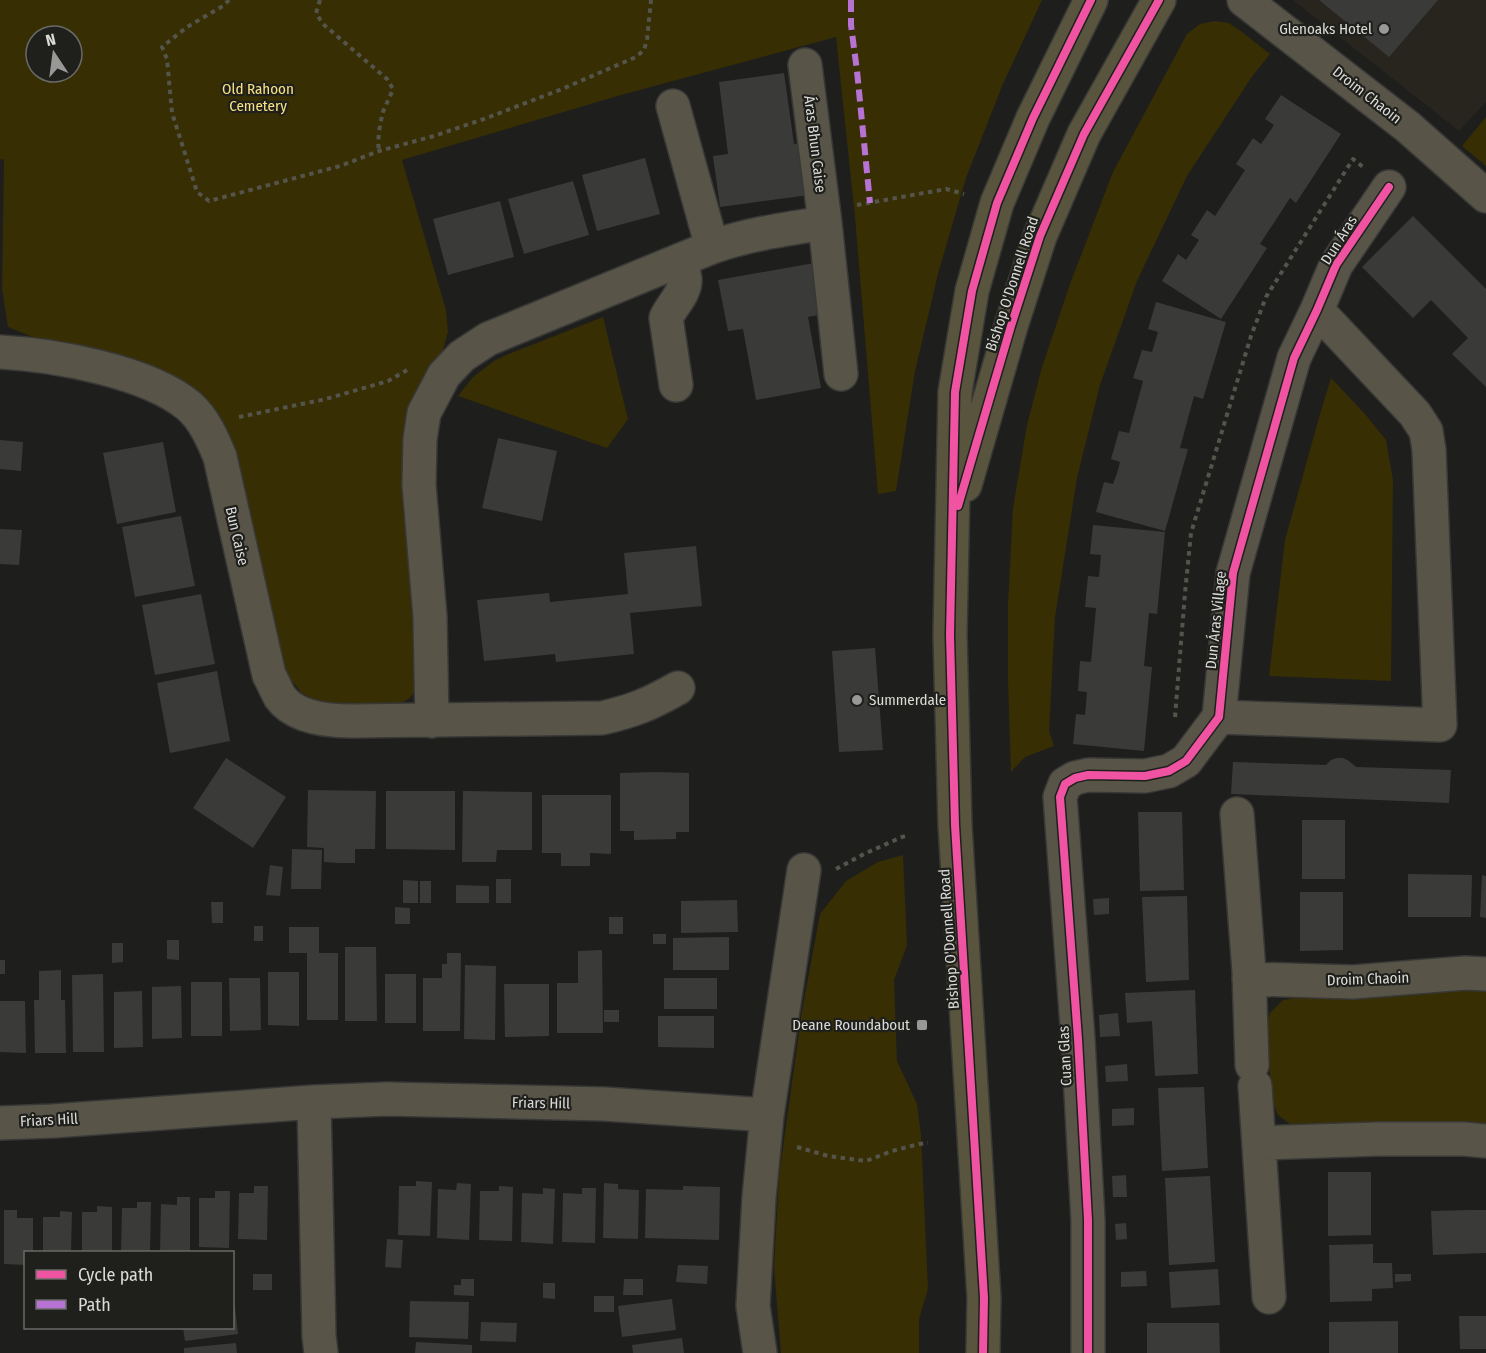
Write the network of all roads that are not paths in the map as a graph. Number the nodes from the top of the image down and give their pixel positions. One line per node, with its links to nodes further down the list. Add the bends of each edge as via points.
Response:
1 (1091, 0): 15 (main road, Bishop O'Donnell Road, via 1033,118 997,203 972,291 955,392)
2 (1160, 0): 15 (main road, Bishop O'Donnell Road, via 1084,134 1040,236)
3 (1244, 0): 7 (street, Droim Chaoin, via 1408,127)
4 (805, 64): 8 (street, Áras Bhun Caise)
5 (673, 106): 9 (street)
6 (1389, 187): 11 (street, Dun Áras, via 1336,266)
7 (1486, 196)
8 (825, 223): 9 (street); 13 (street, Áras Bhun Caise)
9 (712, 247): 10 (street)
10 (673, 263): 14 (street, via 685,281 666,318); 18 (street, via 488,339 462,356 444,375 433,395 424,413 419,460 430,617)
11 (1317, 310): 17 (street, Dun Áras Village, via 1294,358 1233,573); 17 (street, via 1415,414 1426,431 1440,725)
12 (7, 352): 18 (street, Bun Caise, via 59,358 146,382 197,413 220,457 269,675 282,700 315,718)
13 (841, 374)
14 (676, 385)
15 (953, 524): 31 (main road, Bishop O'Donnell Road, via 953,760 984,1298)
16 (678, 688): 18 (street, Bun Caise, via 645,706 602,718)
17 (1219, 717): 32 (street, Cuan Glas, via 1186,761 1168,771 1145,776 1075,777 1065,784 1060,797 1088,1220)
18 (432, 721)
19 (1237, 814): 22 (street)
20 (803, 881): 25 (street)
21 (1486, 974): 22 (street, Droim Chaoin, via 1353,982)
22 (1249, 979): 27 (street)
23 (314, 1102): 24 (street, Friars Hill); 25 (street, Friars Hill, via 387,1099 604,1104); 29 (street)
24 (0, 1123)
25 (766, 1126): 30 (street, via 753,1306)
26 (1486, 1141): 27 (street)
27 (1259, 1143): 28 (street)
28 (1269, 1297)
29 (321, 1353)
30 (760, 1353)
31 (982, 1353)
32 (1088, 1353)

